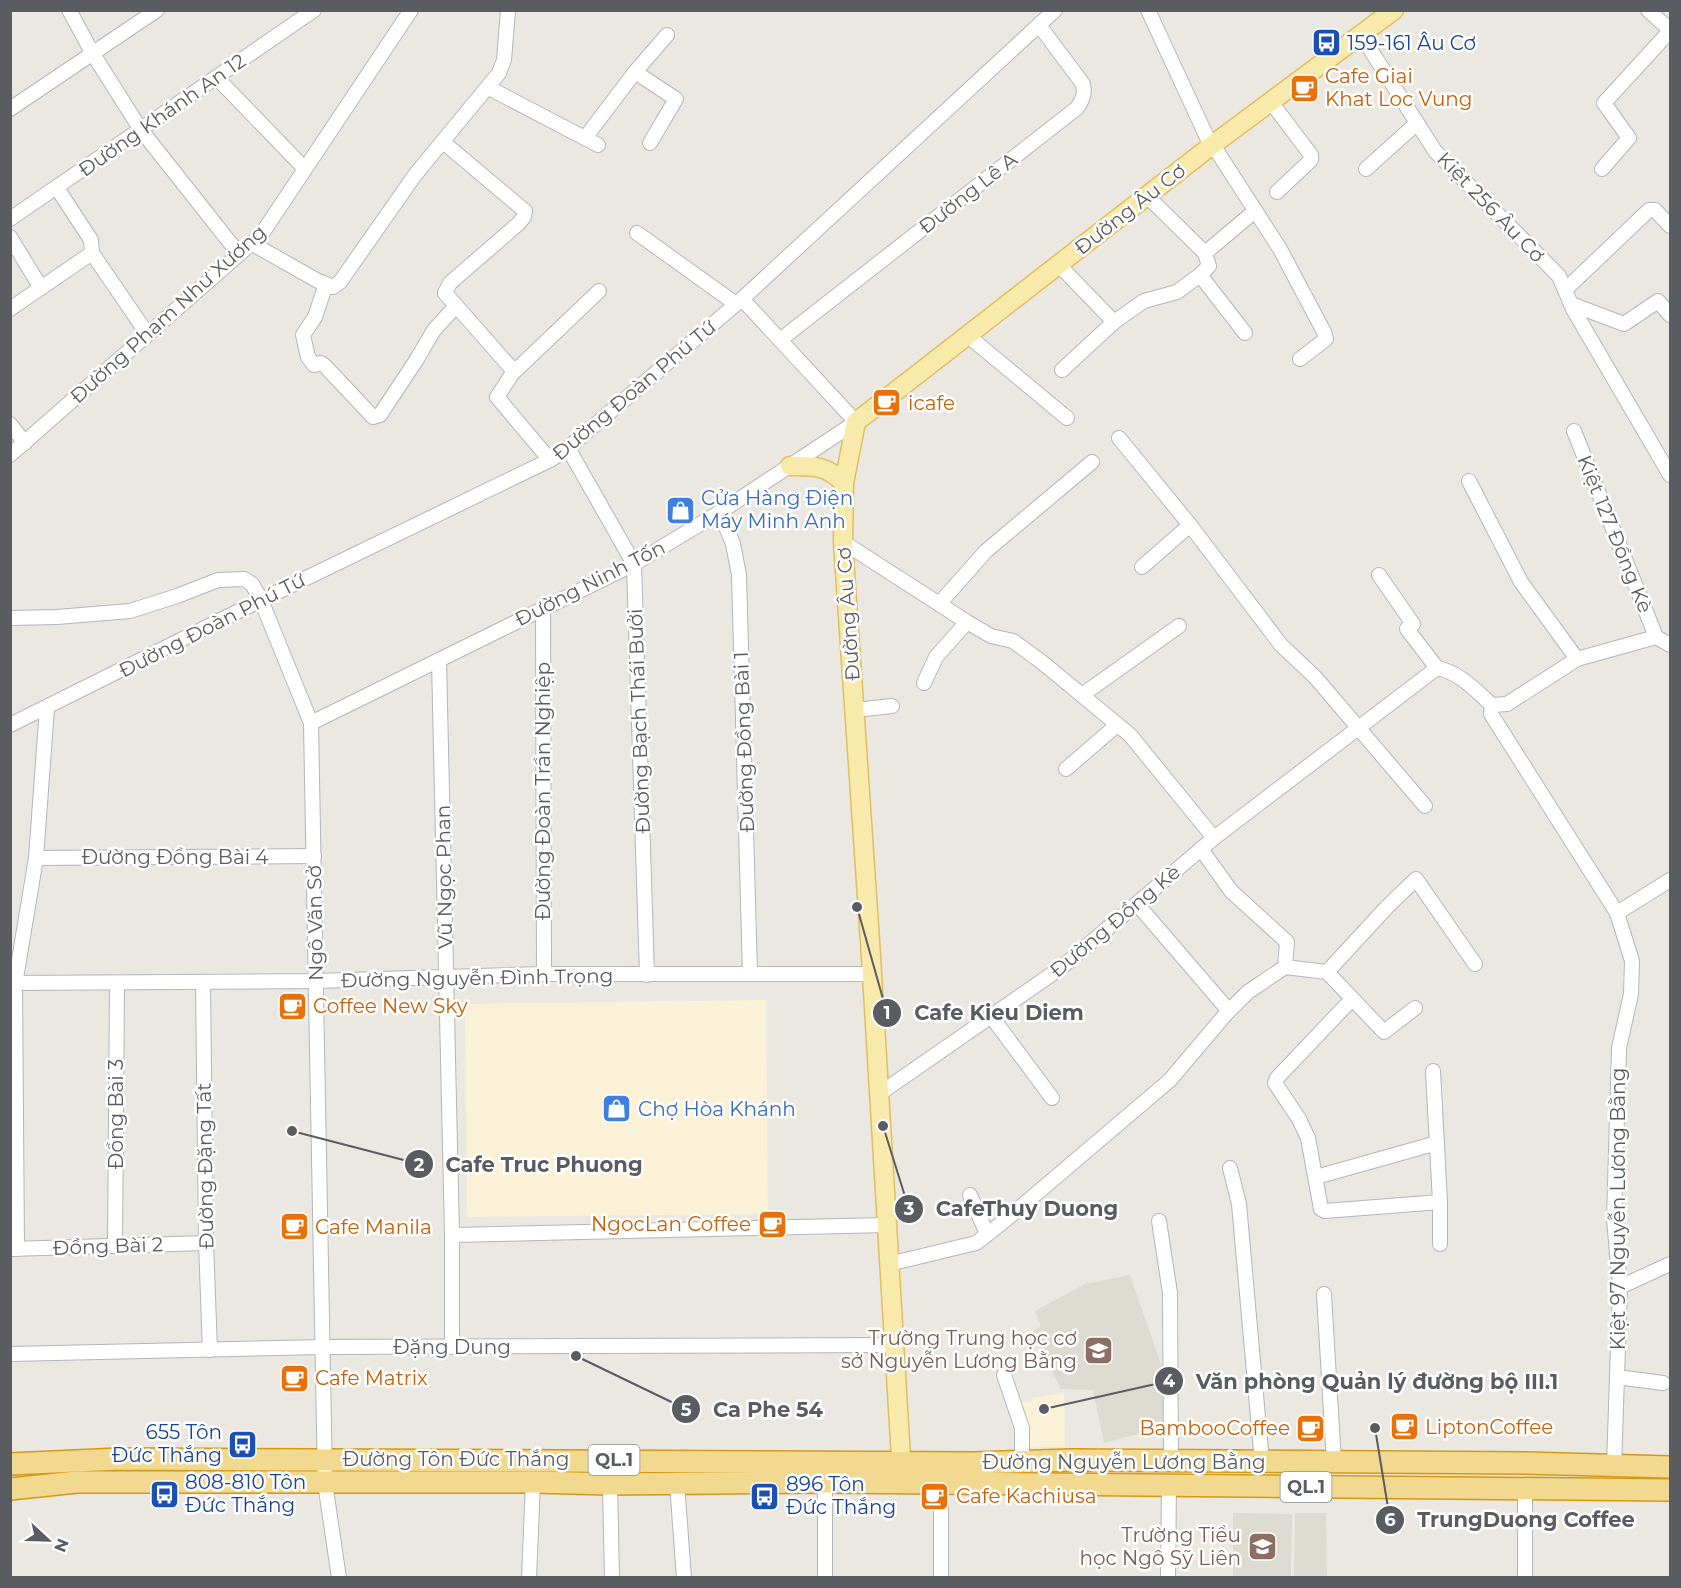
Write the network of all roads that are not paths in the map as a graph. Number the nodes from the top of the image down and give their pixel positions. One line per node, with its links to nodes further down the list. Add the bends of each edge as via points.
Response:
1 (69, 10): 14 (street)
2 (157, 10): 14 (street)
3 (314, 10): 16 (street, Đường Khánh An 12)
4 (411, 10): 27 (street, Đường Phạm Như Xương)
5 (508, 10): 17 (street, via 504,60)
6 (1055, 10): 10 (street, Đường Đoàn Phú Tứ)
7 (1148, 10): 26 (street)
8 (1648, 10): 11 (street)
9 (1390, 12): 13 (main road, Đường Âu Cơ)
10 (1039, 25): 48 (street, Đường Đoàn Phú Tứ); 57 (street, Đường Lê A, via 1083,84 1077,108)
11 (1671, 30): 29 (street, via 1604,104 1629,138)
12 (667, 34): 15 (street)
13 (1361, 35): 18 (main road, Đường Âu Cơ); 20 (street, Kiệt 256 Âu Cơ)
14 (93, 54): 19 (street); 21 (street)
15 (635, 72): 22 (street); 24 (street, via 676,98)
16 (217, 78): 21 (street, Đường Khánh An 12); 27 (street)
17 (489, 88): 22 (street); 23 (street)
18 (1271, 102): 26 (main road, Đường Âu Cơ); 31 (street, via 1311,155 1311,160)
19 (10, 108)
20 (1418, 123): 28 (street); 46 (street, Kiệt 256 Âu Cơ, via 1435,151 1559,276)
21 (141, 130): 30 (street, Đường Khánh An 12); 41 (street)
22 (585, 138): 25 (street)
23 (443, 142): 44 (street, via 340,282 333,287); 50 (street, via 525,211 518,224 450,283 445,293)
24 (650, 143)
25 (598, 145)
26 (1212, 146): 32 (main road, Đường Âu Cơ); 33 (street)
27 (304, 168): 38 (street, Đường Phạm Như Xương, via 261,235)
28 (1366, 169)
29 (1602, 169)
30 (57, 188): 34 (street, Đường Khánh An 12); 39 (street, via 91,240)
31 (1277, 192)
32 (1147, 196): 40 (street); 42 (main road, Đường Âu Cơ)
33 (1255, 211): 40 (street); 58 (street, via 1326,336)
34 (10, 219)
35 (1671, 226): 46 (street, via 1655,210 1649,210)
36 (637, 233): 48 (street)
37 (10, 237): 45 (street)
38 (251, 243): 41 (street, Đường Phạm Như Xương); 44 (street)
39 (92, 253): 45 (street); 55 (street)
40 (1205, 253): 43 (street, via 1209,266)
41 (238, 254): 55 (street, Đường Phạm Như Xương)
42 (1058, 264): 53 (street); 56 (main road, Đường Âu Cơ)
43 (1200, 275): 53 (street, via 1178,292 1144,301); 54 (street)
44 (326, 284): 50 (street, via 315,317 303,334 305,346 314,365 325,366 372,417 380,415 434,330)
45 (42, 288): 51 (street)
46 (1565, 290): 49 (street, Kiệt 256 Âu Cơ)
47 (599, 291): 60 (street)
48 (739, 302): 57 (street); 67 (street, Đường Đoàn Phú Tứ)
49 (1571, 304): 52 (street, via 1624,324 1658,301); 72 (street, Kiệt 256 Âu Cơ)
50 (456, 306): 60 (street, via 512,369)
51 (10, 309)
52 (1671, 315)
53 (1114, 322): 59 (street)
54 (1245, 333)
55 (148, 334): 66 (street, Đường Phạm Như Xương)
56 (968, 335): 61 (street); 62 (main road, Đường Âu Cơ)
57 (780, 340): 62 (street)
58 (1300, 359)
59 (1062, 370)
60 (512, 374): 69 (street, via 497,397)
61 (1067, 418)
62 (856, 422): 71 (street, Đường Ninh Tốn); 74 (main road, Đường Âu Cơ)
63 (10, 424): 66 (street)
64 (1574, 430): 87 (street, Kiệt 127 Đồng Kè)
65 (1119, 438): 76 (street)
66 (25, 443): 68 (street, Đường Phạm Như Xương)
67 (568, 448): 69 (street, Đường Đoàn Phú Tứ); 78 (street, Đường Bạch Thái Bưởi)
68 (10, 455)
69 (550, 460): 81 (street, Đường Đoàn Phú Tứ)
70 (1092, 462): 82 (street, via 986,551)
71 (790, 466): 74 (main road, via 826,469); 75 (street, Đường Ninh Tốn)
72 (1671, 475)
73 (1469, 481): 89 (street, via 1521,582)
74 (844, 483): 77 (main road, Đường Âu Cơ)
75 (720, 513): 78 (street, Đường Ninh Tốn); 117 (street, Đường Đồng Bài 1, via 734,544 739,575)
76 (1190, 525): 79 (street); 101 (street, via 1281,645 1315,677)
77 (843, 542): 82 (street); 97 (main road, Đường Âu Cơ)
78 (634, 564): 83 (street, Đường Ninh Tốn); 116 (street, Đường Bạch Thái Bưởi)
79 (1142, 567)
80 (1379, 575): 91 (street, via 1413,624 1407,629)
81 (261, 600): 84 (street, via 252,584 244,579 218,580 130,611); 96 (street, Đường Đoàn Phú Tứ); 98 (street)
82 (939, 604): 85 (street)
83 (543, 608): 90 (street, Đường Ninh Tốn); 114 (street, Đường Đoàn Trần Nghiệp)
84 (10, 618)
85 (967, 622): 92 (street, via 936,657); 93 (street, via 991,636 1013,641)
86 (1179, 626): 93 (street)
87 (1656, 637): 88 (street); 89 (street)
88 (1671, 645)
89 (1577, 659): 95 (street, via 1507,704)
90 (439, 660): 98 (street, Đường Ninh Tốn); 118 (street, Vũ Ngọc Phan)
91 (1437, 668): 95 (street, via 1462,679); 101 (street, Đường Đồng Kè)
92 (924, 683)
93 (1082, 695): 100 (street)
94 (892, 705): 97 (street)
95 (1492, 705): 110 (street, Kiệt 97 Nguyễn Lương Bằng, via 1491,714)
96 (47, 708): 99 (street, Đường Đoàn Phú Tứ); 107 (street)
97 (855, 710): 115 (main road, Đường Âu Cơ)
98 (311, 723): 106 (street, Ngô Văn Sở)
99 (10, 725)
100 (1117, 725): 102 (street); 104 (street, via 1130,735)
101 (1358, 728): 103 (street); 104 (street, Đường Đồng Kè)
102 (1066, 769)
103 (1425, 806)
104 (1214, 838): 105 (street, Đường Đồng Kè)
105 (1201, 849): 109 (street, Đường Đồng Kè); 112 (street, via 1231,891 1287,942)
106 (314, 856): 107 (street, Đường Đồng Bài 4); 119 (street, Ngô Văn Sở)
107 (36, 858): 121 (street)
108 (1671, 880): 110 (street)
109 (1137, 904): 125 (street); 126 (street, Đường Đồng Kè, via 1062,967)
110 (1617, 913): 146 (street, Kiệt 97 Nguyễn Lương Bằng, via 1632,961 1631,994 1619,1048 1614,1219)
111 (1475, 963): 113 (street, via 1416,879)
112 (1285, 967): 113 (street); 125 (street, via 1248,992)
113 (1327, 972): 123 (street)
114 (544, 974): 116 (street, Đường Nguyễn Đình Trọng); 118 (street, Đường Nguyễn Đình Trọng)
115 (872, 974): 117 (street, Đường Nguyễn Đình Trọng); 128 (main road, Đường Âu Cơ)
116 (647, 975): 117 (street, Đường Nguyễn Đình Trọng)
117 (750, 975)
118 (446, 976): 119 (street, Đường Nguyễn Đình Trọng); 139 (street, Vũ Ngọc Phan)
119 (316, 981): 120 (street, Đường Nguyễn Đình Trọng); 149 (street, Ngô Văn Sở)
120 (203, 982): 122 (street, Đường Nguyễn Đình Trọng); 140 (street, Đường Đặng Tất)
121 (13, 983): 122 (street, Đường Nguyễn Đình Trọng); 135 (street)
122 (117, 983): 142 (street, Đồng Bài 3)
123 (1352, 999): 124 (street, via 1384,1032); 132 (street, via 1275,1083 1305,1128)
124 (1415, 1008)
125 (1229, 1011): 138 (street, via 1170,1080)
126 (991, 1016): 128 (street, Đường Đồng Kè); 129 (street)
127 (1433, 1071): 130 (street)
128 (879, 1094): 137 (main road, Đường Âu Cơ)
129 (1052, 1098)
130 (1437, 1143): 132 (street); 134 (street)
131 (1230, 1168): 159 (street, via 1239,1204)
132 (1316, 1177): 134 (street, via 1320,1207 1325,1211)
133 (970, 1195): 138 (street)
134 (1440, 1202): 141 (street)
135 (14, 1208): 143 (street)
136 (1159, 1221): 158 (street, via 1170,1293)
137 (887, 1225): 139 (street); 144 (main road, Đường Âu Cơ)
138 (987, 1234): 144 (street, via 976,1243)
139 (452, 1235): 150 (street, Vũ Ngọc Phan)
140 (206, 1243): 142 (street, Đồng Bài 2); 151 (street, Đường Đặng Tất)
141 (1440, 1244)
142 (115, 1246): 143 (street, Đồng Bài 2)
143 (14, 1249)
144 (889, 1264): 148 (main road, Đường Âu Cơ)
145 (1671, 1264): 146 (street)
146 (1620, 1287): 154 (street, Kiệt 97 Nguyễn Lương Bằng)
147 (1324, 1294): 161 (street)
148 (893, 1345): 150 (street, Đặng Dung); 165 (main road, Đường Âu Cơ)
149 (324, 1347): 150 (street, Đặng Dung); 151 (street, Đặng Dung); 156 (street, Ngô Văn Sở)
150 (452, 1347)
151 (210, 1350): 152 (street, Đặng Dung)
152 (10, 1354)
153 (1004, 1375): 157 (street, via 1022,1428)
154 (1617, 1377): 155 (street); 163 (street, Kiệt 97 Nguyễn Lương Bằng)
155 (1663, 1383)
156 (325, 1459): 162 (highway, Đường Tôn Đức Thắng / QL.1, via 119,1459); 165 (highway, Đường Tôn Đức Thắng / QL.1); 168 (street, Ngô Văn Sở)
157 (1022, 1460): 158 (highway, Đường Nguyễn Lương Bằng / QL.1); 165 (highway, Đường Nguyễn Lương Bằng / QL.1)
158 (1171, 1462): 159 (highway, Đường Nguyễn Lương Bằng / QL.1)
159 (1262, 1462): 160 (highway, Đường Nguyễn Lương Bằng / QL.1)
160 (1311, 1462): 161 (highway, Đường Nguyễn Lương Bằng / QL.1); 173 (highway)
161 (1334, 1462): 163 (highway, Đường Nguyễn Lương Bằng / QL.1)
162 (10, 1464)
163 (1614, 1467): 164 (highway, Đường Nguyễn Lương Bằng / QL.1)
164 (1671, 1467)
165 (902, 1472): 167 (highway, Đường Tôn Đức Thắng / QL.1); 170 (highway, Đường Nguyễn Lương Bằng / QL.1)
166 (533, 1482): 168 (highway, Đường Tôn Đức Thắng / QL.1); 171 (highway, Đường Tôn Đức Thắng / QL.1); 178 (street)
167 (825, 1482): 169 (highway, Đường Tôn Đức Thắng / QL.1); 181 (street)
168 (325, 1483): 175 (highway, Đường Tôn Đức Thắng / QL.1, via 77,1482); 177 (street, Ngô Văn Sở)
169 (677, 1483): 171 (highway, Đường Tôn Đức Thắng / QL.1); 180 (street)
170 (941, 1483): 172 (highway, Đường Nguyễn Lương Bằng / QL.1); 182 (street)
171 (610, 1484): 179 (street)
172 (1169, 1484): 173 (highway, Đường Nguyễn Lương Bằng / QL.1); 183 (street)
173 (1311, 1487): 174 (highway, Đường Nguyễn Lương Bằng / QL.1)
174 (1525, 1488): 176 (highway, Đường Nguyễn Lương Bằng / QL.1); 184 (street)
175 (10, 1489)
176 (1671, 1490)
177 (339, 1578)
178 (529, 1578)
179 (612, 1578)
180 (684, 1578)
181 (825, 1578)
182 (941, 1578)
183 (1167, 1578)
184 (1525, 1578)

